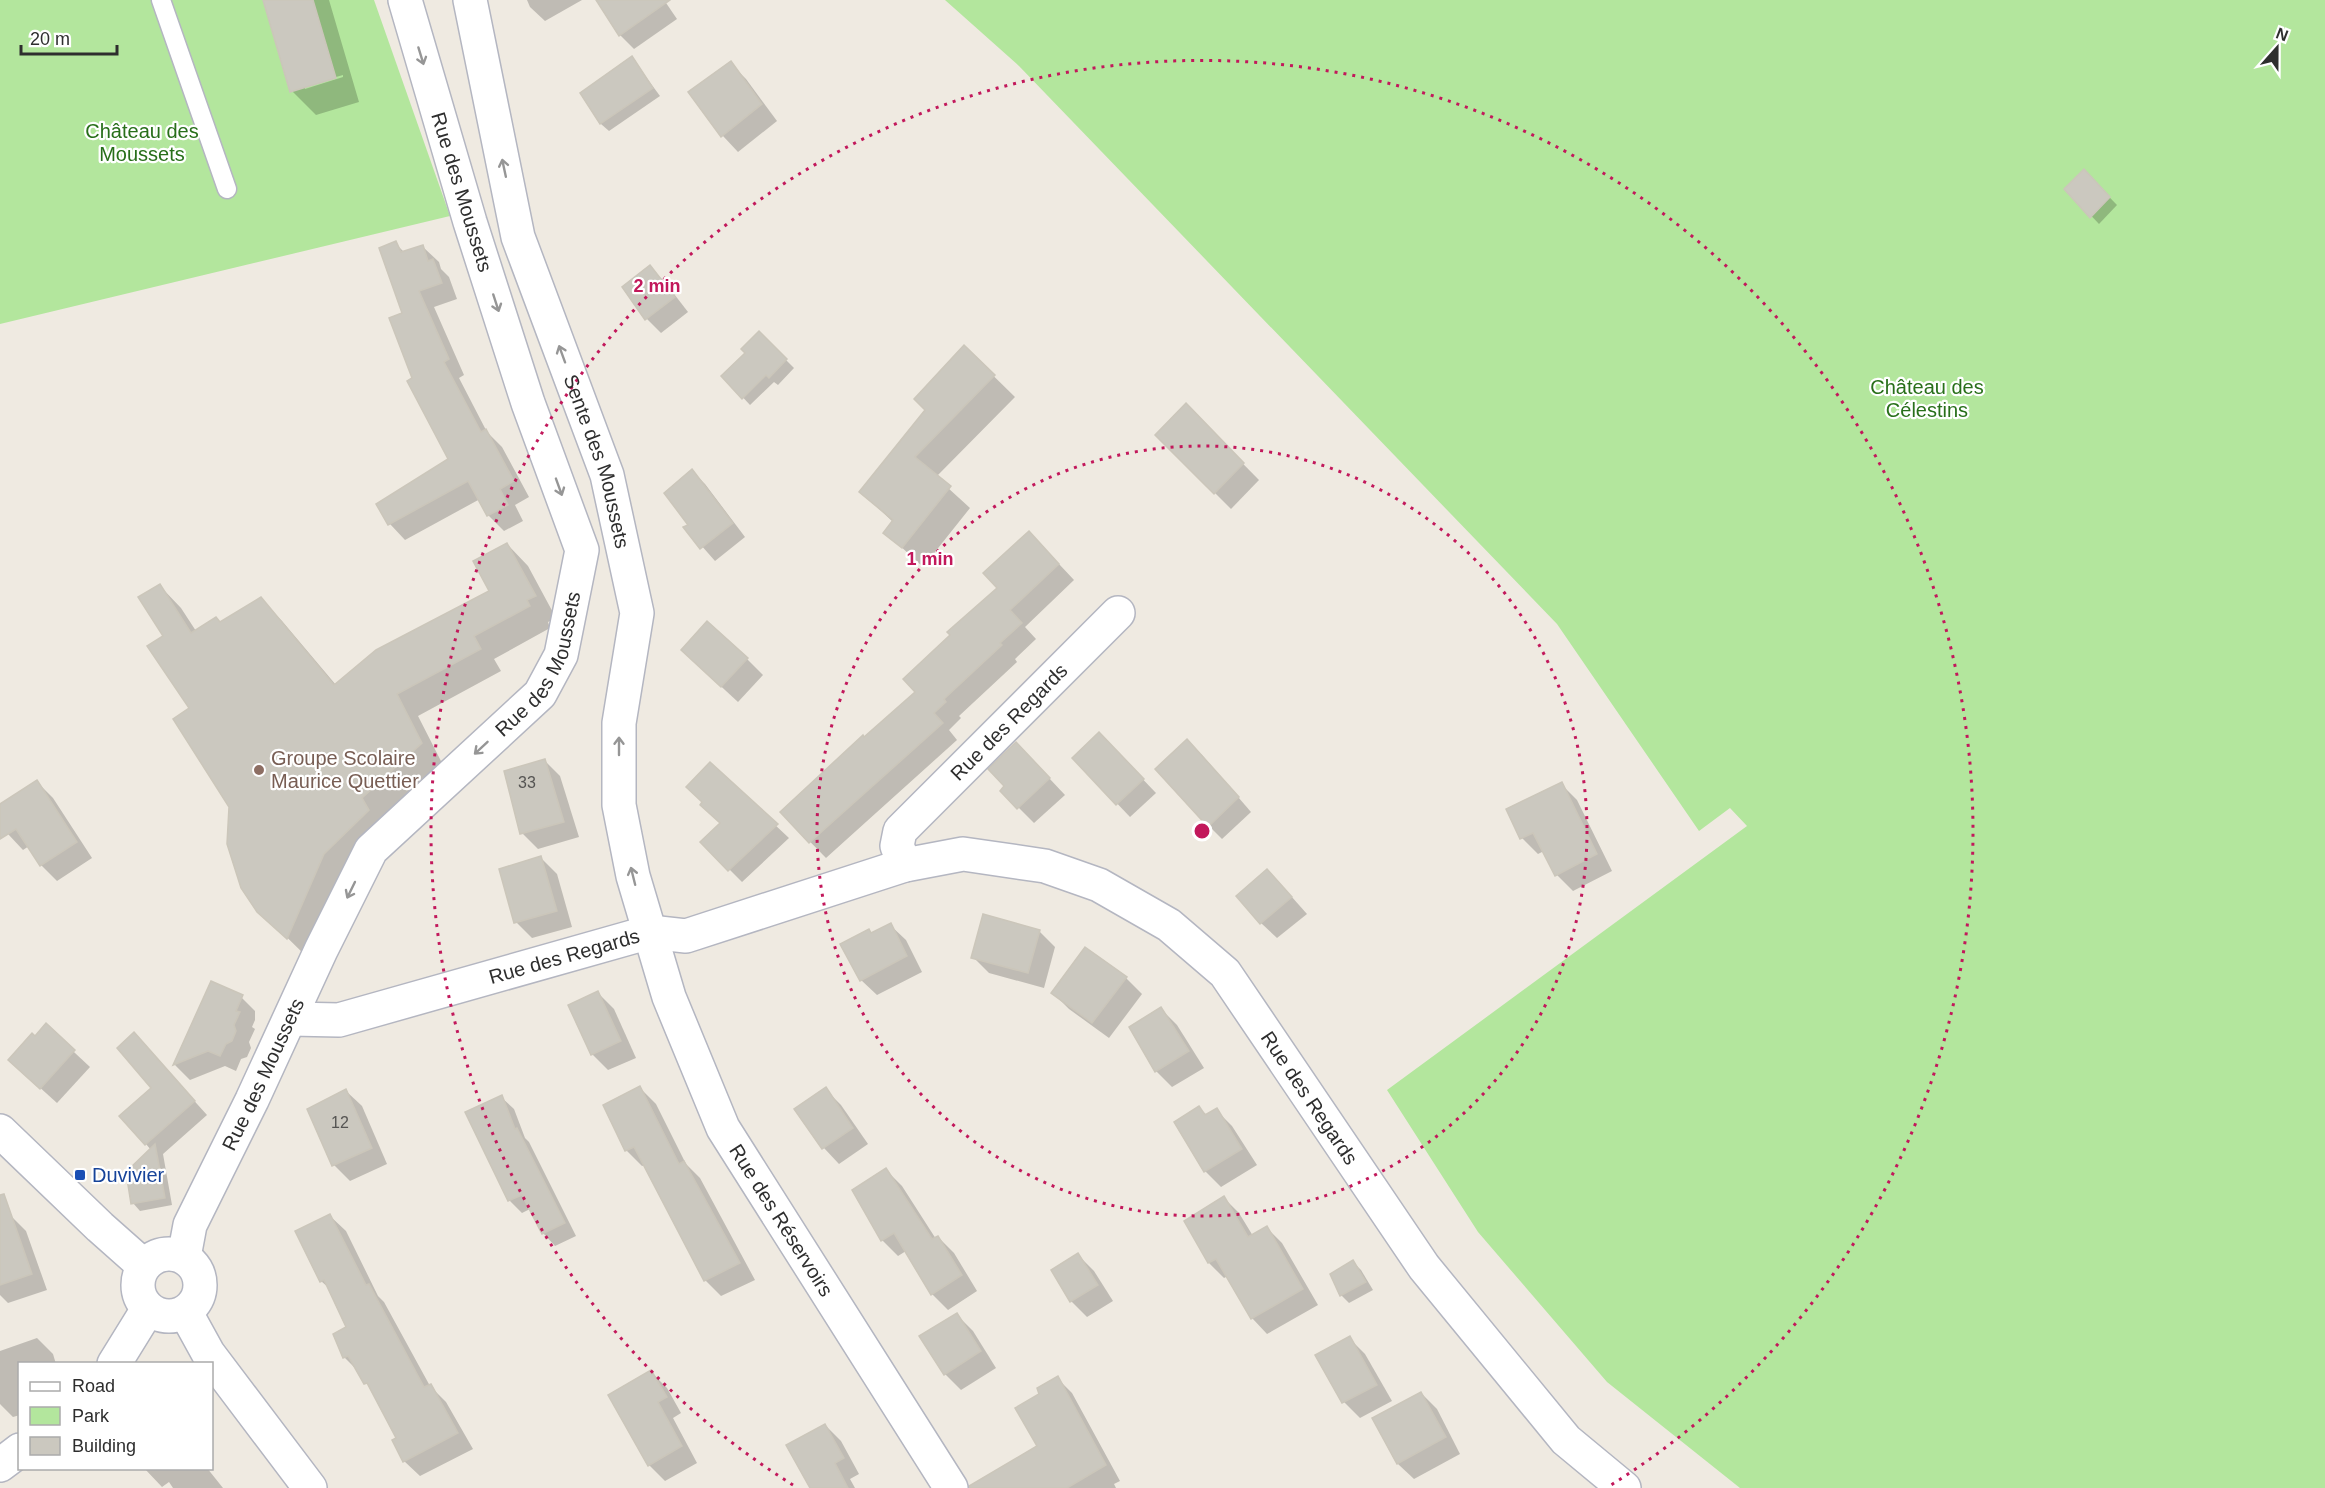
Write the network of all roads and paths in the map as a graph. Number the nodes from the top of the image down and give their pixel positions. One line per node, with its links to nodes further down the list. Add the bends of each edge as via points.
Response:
1 (161, 0): 4 (lane)
2 (405, 0): 8 (street, Rue des Moussets, one-way to 8, via 528,404 582,550 561,655 540,694 370,850)
3 (470, 0): 7 (street, Sente des Moussets, one-way to 3, via 633,876 619,805 619,723 637,613 607,475 518,237)
4 (227, 189)
5 (1118, 613): 6 (street, Rue des Regards, via 900,831 897,846)
6 (905, 865): 7 (street, Rue des Regards, via 686,936); 19 (street, Rue des Regards, via 963,854 1045,866 1099,885 1169,925 1225,972 1424,1267 1566,1440)
7 (650, 932): 8 (street, Rue des Regards, via 339,1020); 18 (street, Rue des Réservoirs, via 669,997 723,1128)
8 (291, 1019): 10 (street, Rue des Moussets, via 190,1225)
9 (0, 1131): 11 (street)
10 (184, 1257): 11 (street, via 162,1255); 13 (street, via 200,1278 201,1291 196,1304)
11 (144, 1266): 12 (street, via 138,1288)
12 (148, 1309): 13 (street, via 160,1316); 14 (street)
13 (186, 1313): 17 (street, via 208,1353)
14 (115, 1362)
15 (18, 1452): 16 (street)
16 (0, 1465)
17 (310, 1488)
18 (951, 1488)
19 (1623, 1488)

